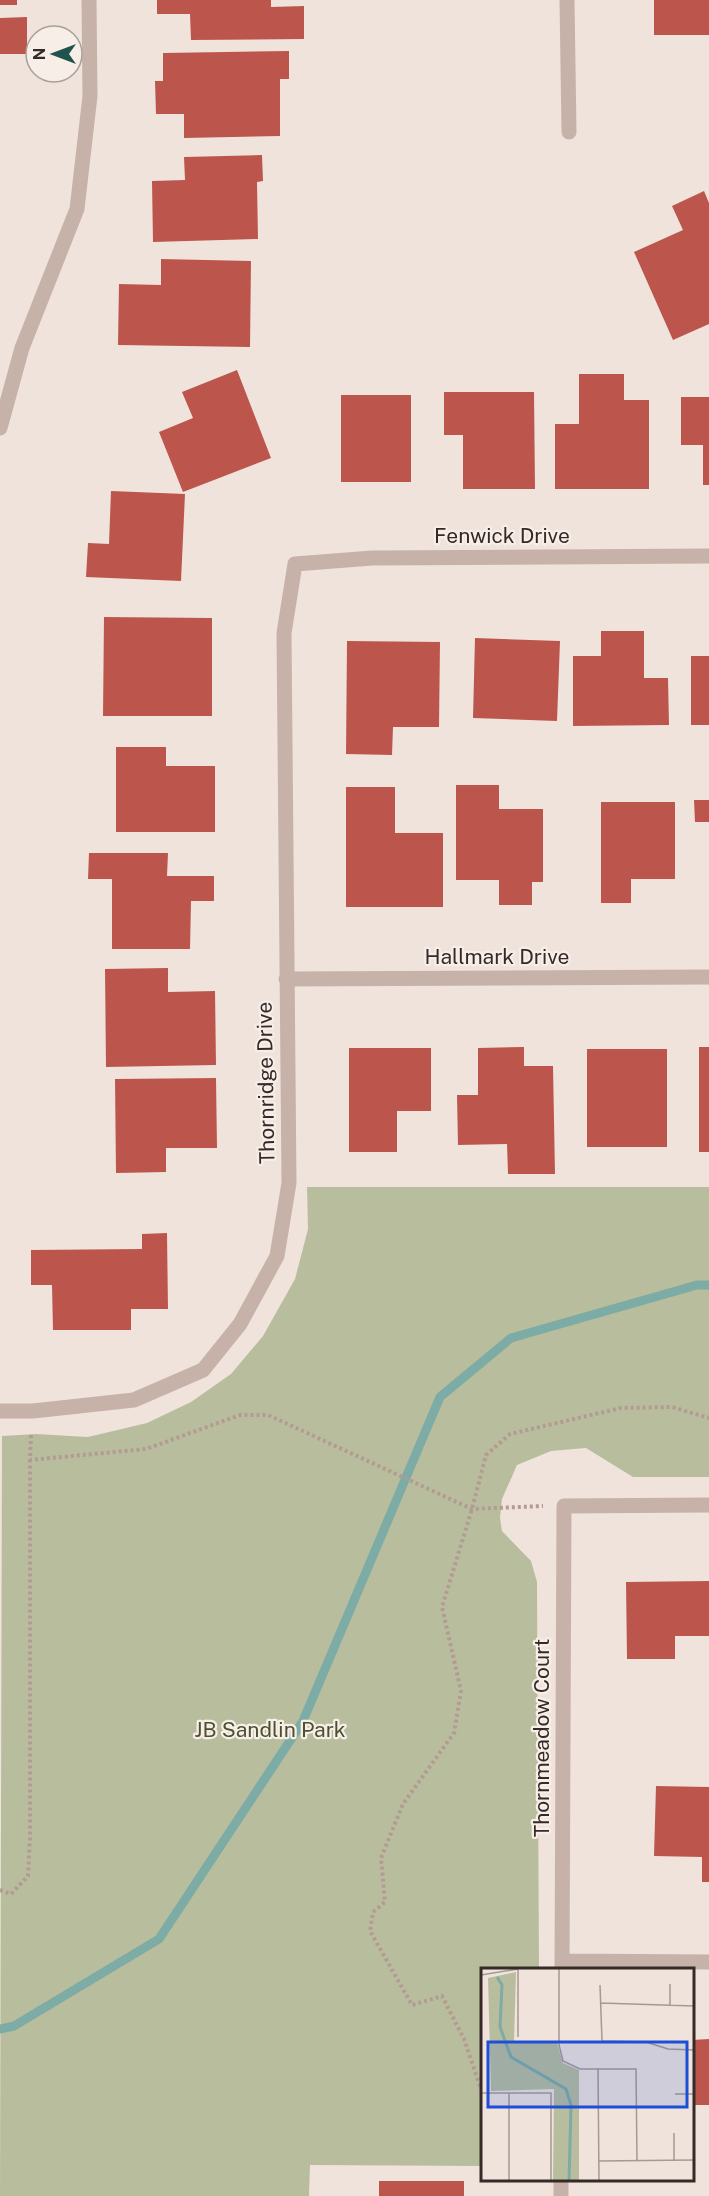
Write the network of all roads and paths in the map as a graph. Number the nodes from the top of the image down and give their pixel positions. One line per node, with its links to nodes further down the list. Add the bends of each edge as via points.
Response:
1 (89, 0): 4 (street, via 90,96 77,209 22,348)
2 (567, 0): 3 (street)
3 (569, 132)
4 (0, 428)
5 (709, 556): 6 (street, Fenwick Drive, via 372,558)
6 (296, 564): 8 (street, Thornridge Drive, via 284,633)
7 (709, 977): 8 (street, Hallmark Drive)
8 (286, 979): 10 (street, Thornridge Drive, via 289,1183 277,1256 240,1324 202,1371 134,1400)
9 (0, 1411): 10 (street, Thornridge Drive)
10 (33, 1411): 12 (path)
11 (709, 1418): 15 (path, via 672,1407 621,1407 510,1434 486,1455)
12 (30, 1460): 15 (path, via 146,1449 240,1414 268,1414); 16 (path, via 28,1876 11,1894)
13 (709, 1505): 14 (street)
14 (564, 1506): 15 (path); 18 (street, Thornmeadow Court)
15 (472, 1509): 19 (path, via 442,1607 461,1691 454,1733 403,1804 381,1858 385,1902 373,1912 370,1930 412,2005 442,1996 464,2039)
16 (0, 1890)
17 (709, 1962): 18 (street)
18 (562, 1965)
19 (481, 2086)

